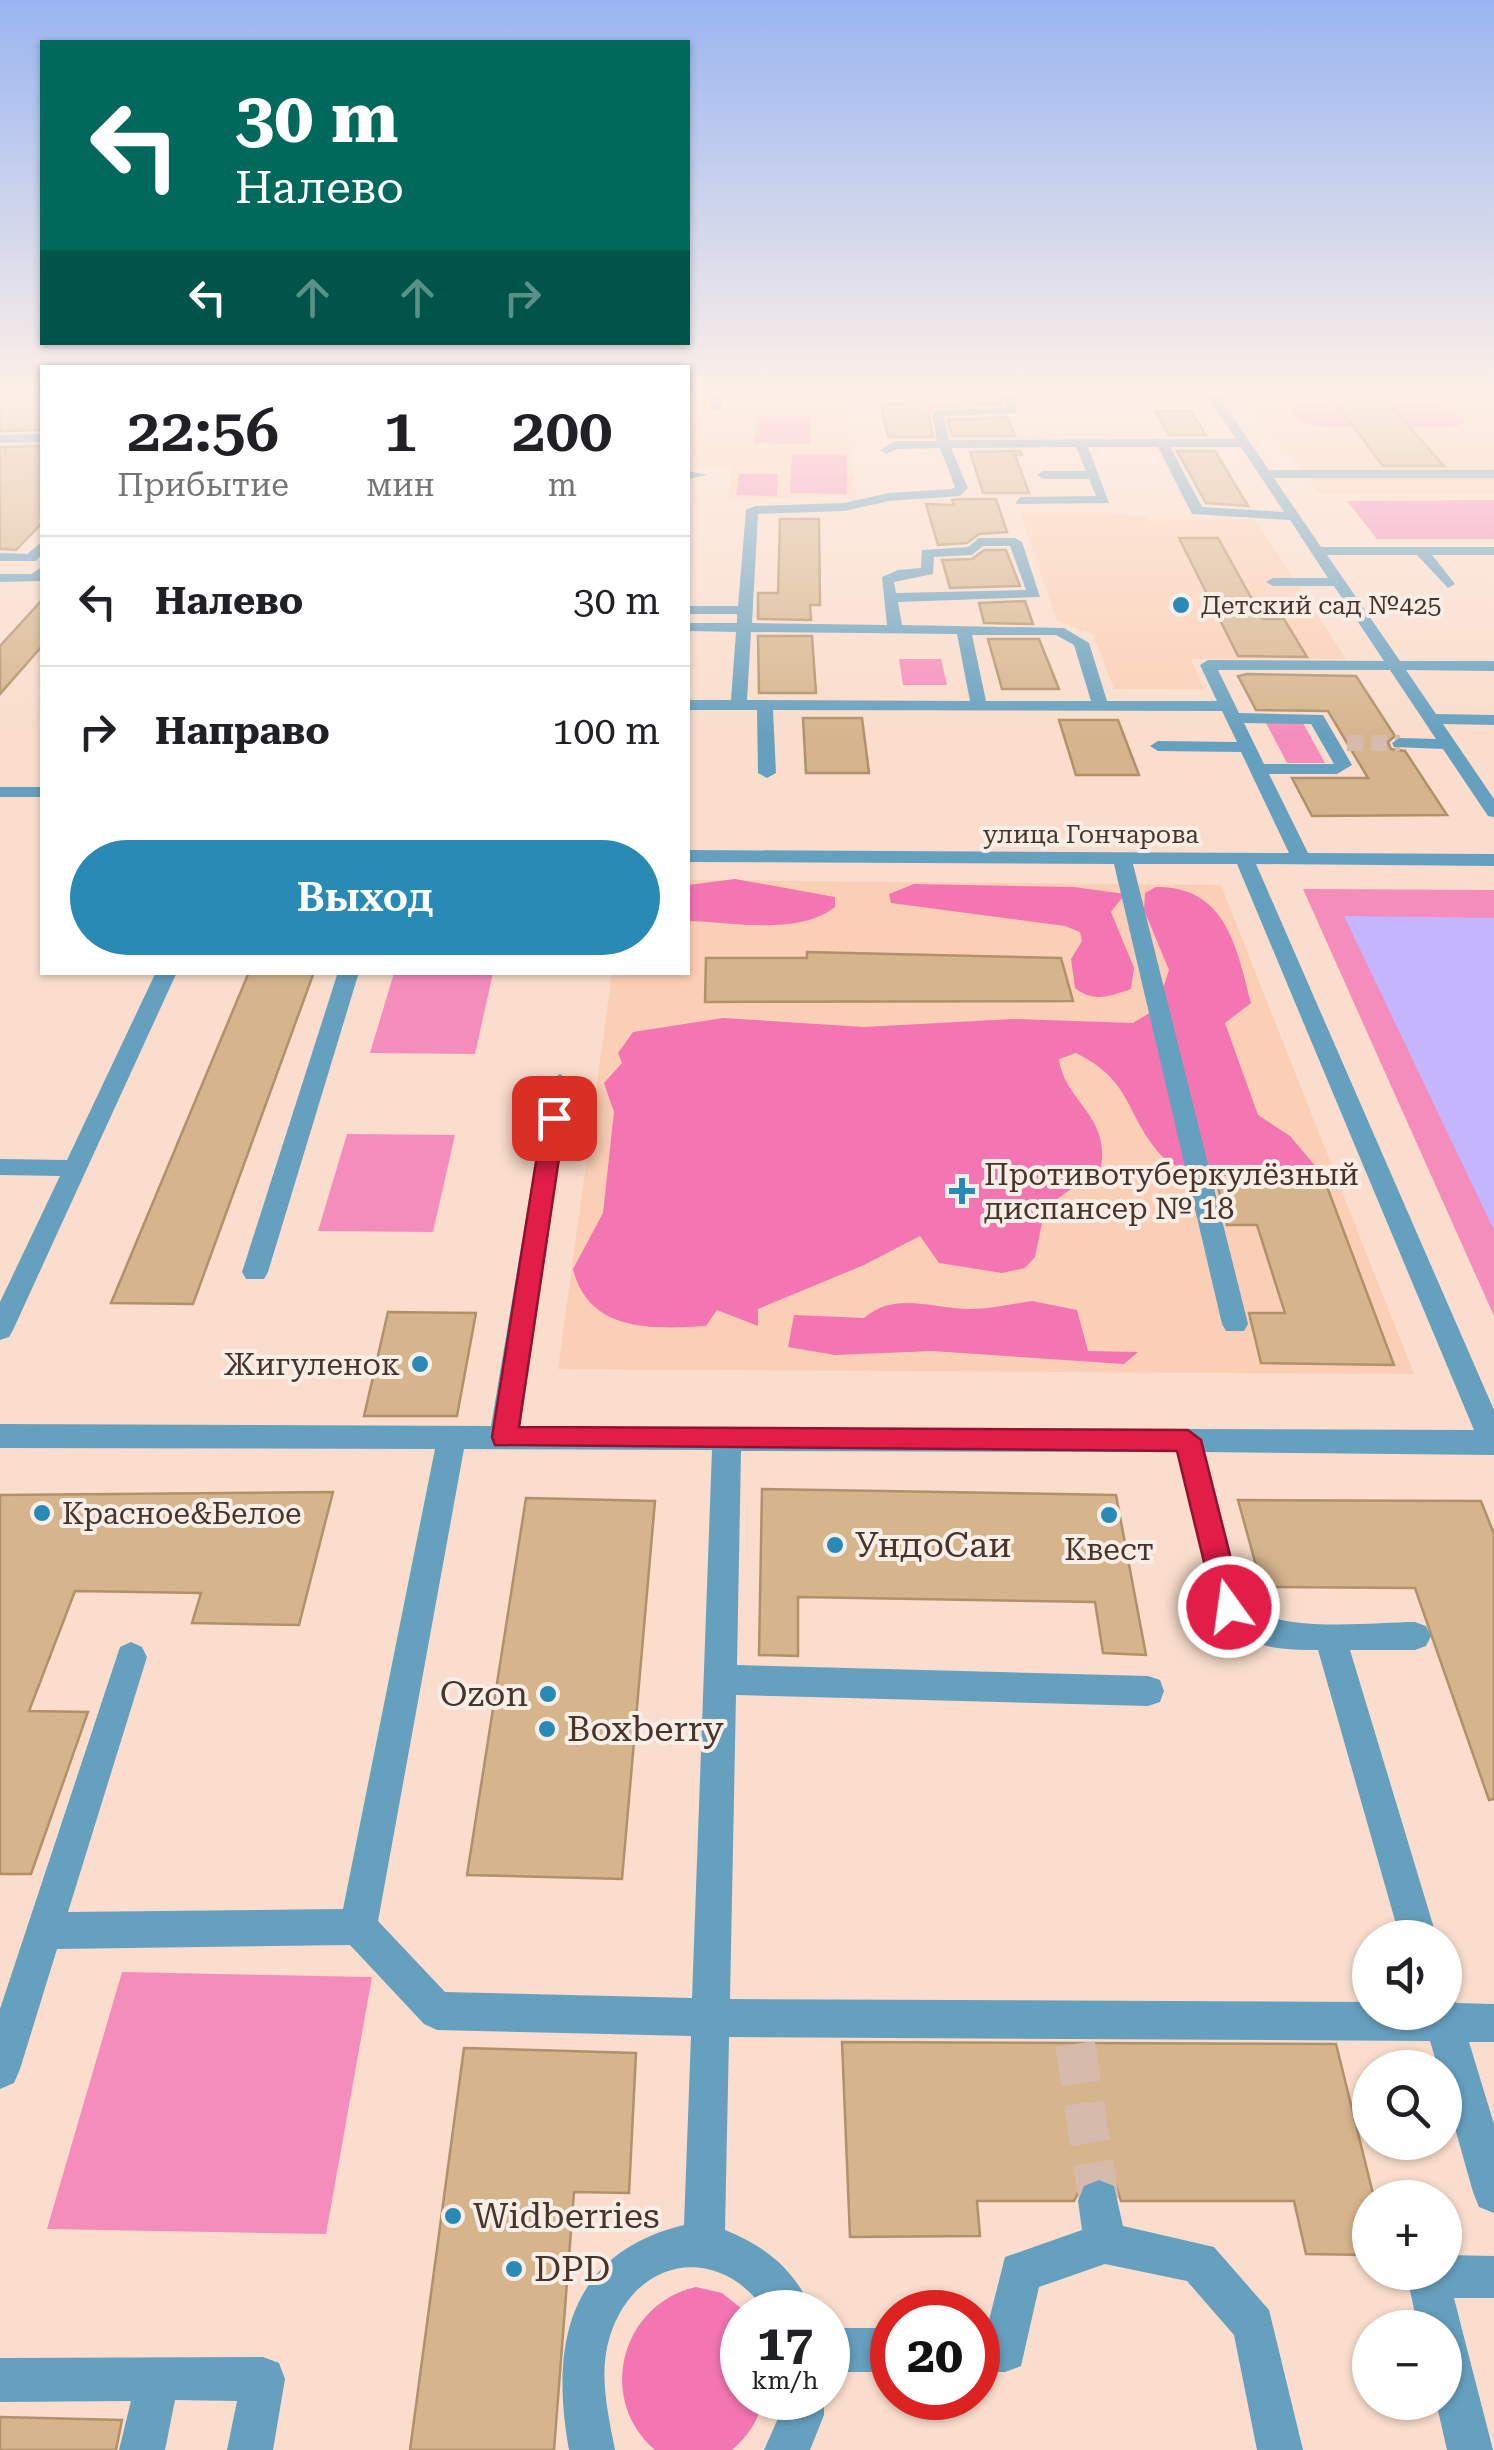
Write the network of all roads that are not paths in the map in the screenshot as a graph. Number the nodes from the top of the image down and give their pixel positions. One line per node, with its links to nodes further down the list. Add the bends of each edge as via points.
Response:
1 (793, 508): 17 (street, via 751,514)
2 (1195, 508): 4 (street)
3 (1287, 508): 4 (street)
4 (1292, 516): 6 (street)
5 (40, 548): 9 (street, via 31,558)
6 (1316, 551): 7 (street); 13 (street)
7 (1421, 551): 8 (street); 14 (street)
8 (1494, 551)
9 (0, 557)
10 (40, 573): 11 (street)
11 (0, 578)
12 (1273, 582): 13 (street)
13 (1337, 582): 22 (street)
14 (1448, 584)
15 (890, 598): 15 (street, via 887,580 928,571 927,553 972,551 979,542 1015,542 1035,594); 20 (street)
16 (690, 610): 17 (street)
17 (745, 610): 19 (street)
18 (690, 627): 19 (street)
19 (744, 628): 20 (street); 25 (street)
20 (895, 630): 21 (street)
21 (964, 630): 27 (street); 28 (street, via 1058,631 1081,643)
22 (1393, 666): 23 (street); 29 (street, via 1208,665); 30 (street)
23 (1494, 666)
24 (690, 705): 25 (street)
25 (739, 705): 26 (street)
26 (765, 705): 27 (street); 37 (street)
27 (979, 706): 28 (street)
28 (1101, 706): 29 (street)
29 (1231, 712): 35 (street); 36 (street, via 1316,720 1339,743 1342,768)
30 (1430, 720): 31 (street); 33 (street)
31 (1494, 720)
32 (1400, 743): 33 (street)
33 (1446, 744): 40 (street)
34 (1158, 746): 35 (street)
35 (1247, 746): 36 (street)
36 (1258, 769): 44 (street)
37 (767, 773)
38 (0, 792): 39 (street)
39 (40, 792)
40 (1494, 812)
41 (690, 856): 42 (street, улица Гончарова)
42 (1122, 859): 43 (street, улица Гончарова); 52 (street)
43 (1245, 860): 44 (street, улица Гончарова); 59 (street)
44 (1302, 860): 45 (street, улица Гончарова)
45 (1494, 860)
46 (167, 975): 50 (street)
47 (349, 975): 51 (street)
48 (560, 1082): 56 (street)
49 (0, 1168): 50 (street)
50 (76, 1168): 53 (street)
51 (254, 1272)
52 (1235, 1324)
53 (0, 1330)
54 (0, 1436): 55 (street)
55 (452, 1437): 56 (street); 66 (street)
56 (504, 1437): 57 (street)
57 (727, 1438): 58 (street); 63 (street)
58 (1188, 1440): 59 (street); 60 (street, via 1229,1607 1241,1625 1266,1634)
59 (1494, 1442)
60 (1330, 1636): 61 (street); 65 (street)
61 (1416, 1636)
62 (131, 1657): 67 (street)
63 (720, 1680): 64 (street); 69 (street)
64 (1148, 1690)
65 (1414, 1920)
66 (358, 1927): 67 (street); 69 (street, via 436,2011)
67 (44, 1930): 73 (street)
68 (1462, 2020): 71 (street)
69 (711, 2021): 70 (street, via 1073,2030); 76 (street)
70 (1352, 2021)
71 (1494, 2023)
72 (1447, 2030): 74 (street)
73 (0, 2069)
74 (1494, 2192)
75 (1098, 2201): 77 (street)
76 (704, 2242): 79 (street, via 738,2253 768,2274); 88 (street, via 658,2249 618,2280 590,2327 579,2387)
77 (1105, 2244): 81 (street, via 1020,2272 1006,2350); 90 (street, via 1199,2262 1254,2325)
78 (1494, 2278): 80 (street, via 1428,2276)
79 (778, 2290)
80 (1436, 2310)
81 (1000, 2350)
82 (158, 2378): 83 (street); 86 (street); 87 (street, via 262,2378)
83 (0, 2380)
84 (1462, 2417): 91 (street)
85 (800, 2420): 89 (street)
86 (142, 2450)
87 (250, 2450)
88 (592, 2450)
89 (787, 2450)
90 (1280, 2450)
91 (1470, 2450)

